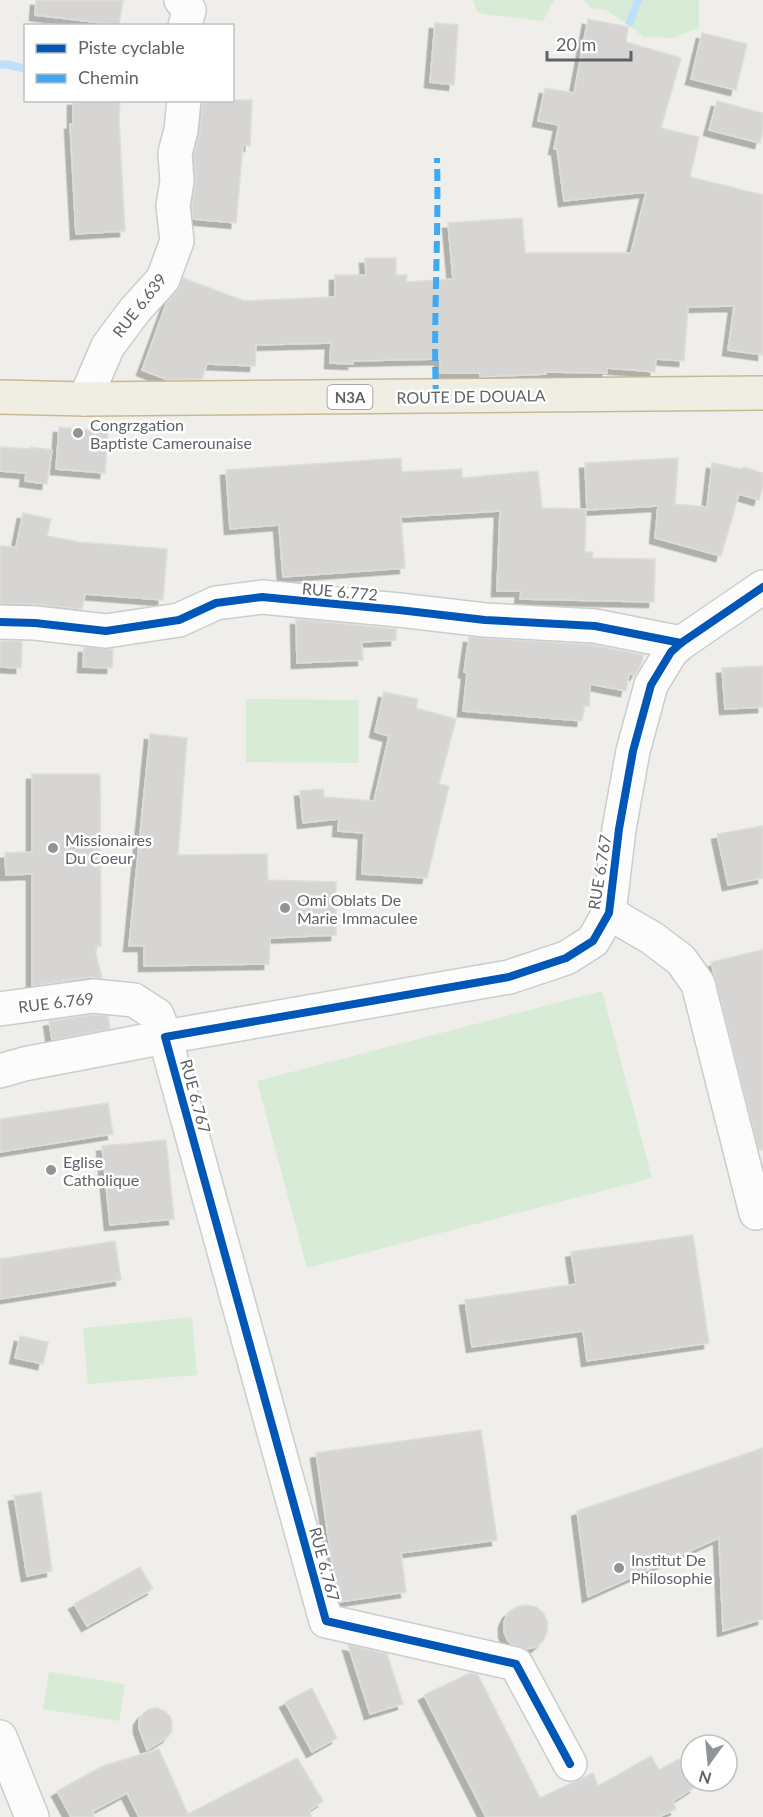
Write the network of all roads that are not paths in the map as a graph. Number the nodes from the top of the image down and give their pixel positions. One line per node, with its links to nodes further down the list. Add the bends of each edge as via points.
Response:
1 (181, 0): 2 (street, via 189,10)
2 (186, 24)
3 (184, 102): 6 (street, RUE 6.639, via 175,153 177,181 173,206 177,241 164,279 108,346)
4 (763, 393): 6 (highway, ROUTE DE DOUALA / N3A)
5 (0, 397): 6 (highway, ROUTE DE DOUALA / N3A)
6 (85, 399)
7 (763, 587): 9 (street, RUE 6.767)
8 (0, 622): 9 (street, RUE 6.772, via 106,631 179,620 216,603 262,597 484,620 595,626)
9 (681, 643): 10 (street, RUE 6.767, via 651,685 633,751)
10 (609, 913): 12 (street, RUE 6.767, via 593,941 566,958 509,977); 14 (street, via 681,960 698,984)
11 (0, 1009): 12 (street, RUE 6.769, via 93,996 134,1000 157,1015)
12 (165, 1037): 13 (street); 16 (street, RUE 6.767, via 326,1621 516,1664)
13 (0, 1071)
14 (756, 1213)
15 (0, 1737): 17 (street)
16 (570, 1764)
17 (6, 1767): 18 (street)
18 (32, 1817)

